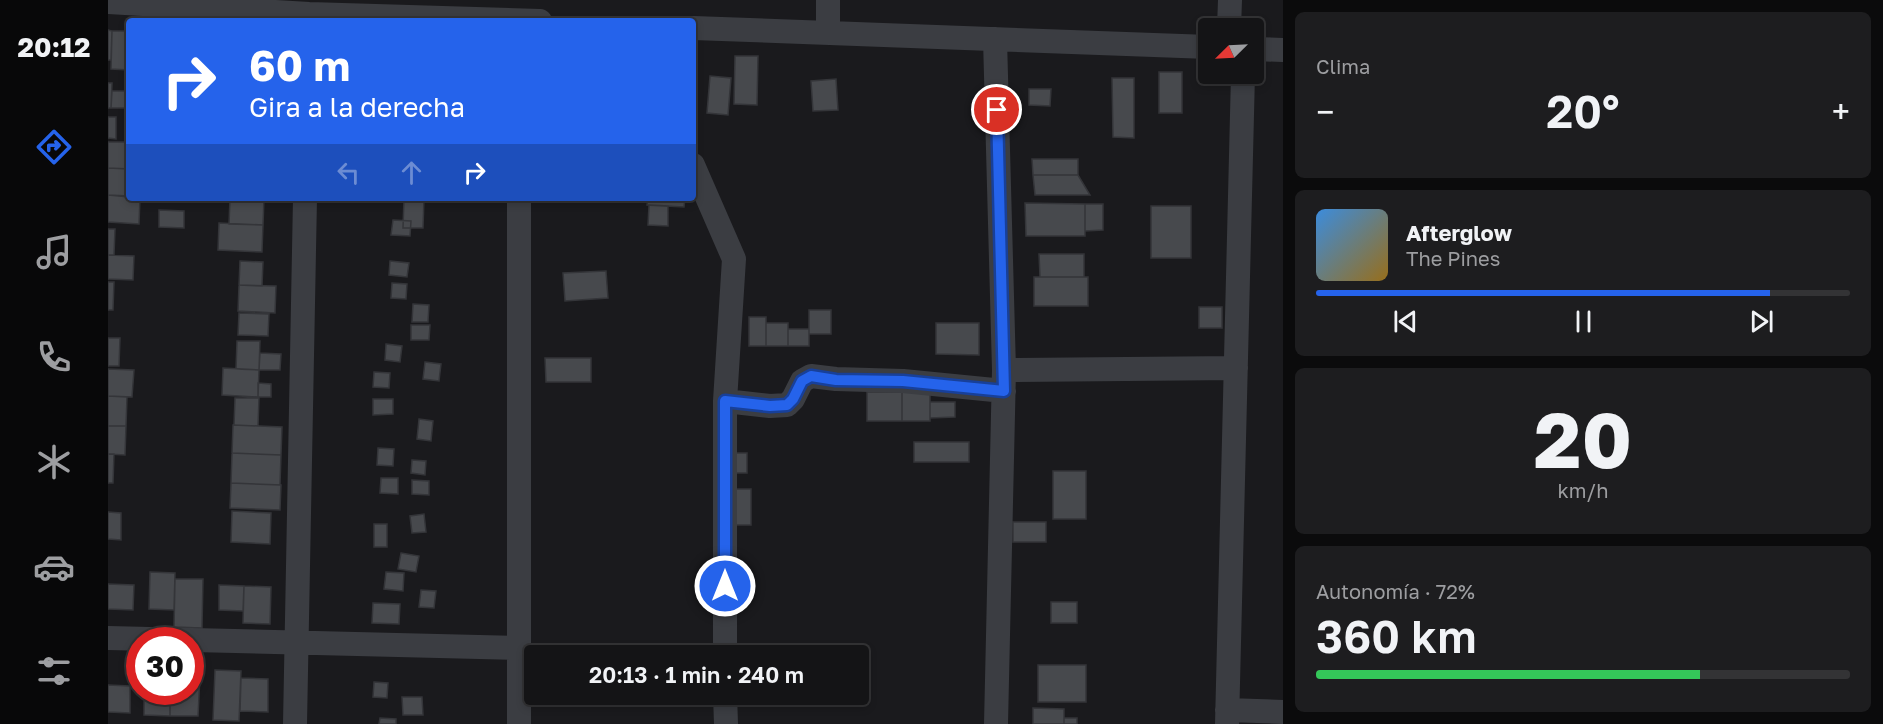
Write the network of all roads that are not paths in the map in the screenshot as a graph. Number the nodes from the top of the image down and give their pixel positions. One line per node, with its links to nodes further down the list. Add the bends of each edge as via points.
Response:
1 (828, 0): 8 (street)
2 (1230, 0): 6 (street)
3 (108, 2): 4 (street)
4 (309, 17): 5 (street)
5 (363, 18)
6 (1229, 18)
7 (696, 27): 8 (street)
8 (828, 33): 9 (street)
9 (995, 39): 10 (street); 18 (street)
10 (1198, 47)
11 (1264, 49): 12 (street)
12 (1283, 50)
13 (1243, 84): 17 (street)
14 (696, 172): 19 (street, via 734,259)
15 (305, 201): 21 (street)
16 (519, 201): 23 (street)
17 (1236, 368): 18 (street); 26 (street)
18 (1004, 380): 19 (street, via 836,380 811,376 802,381 787,405); 30 (street)
19 (725, 401): 22 (street)
20 (108, 638): 21 (street)
21 (297, 643): 23 (street); 27 (street)
22 (725, 645)
23 (519, 648): 28 (street)
24 (725, 705): 29 (street)
25 (1283, 712): 26 (street)
26 (1227, 717)
27 (295, 724)
28 (519, 724)
29 (726, 724)
30 (996, 724)

